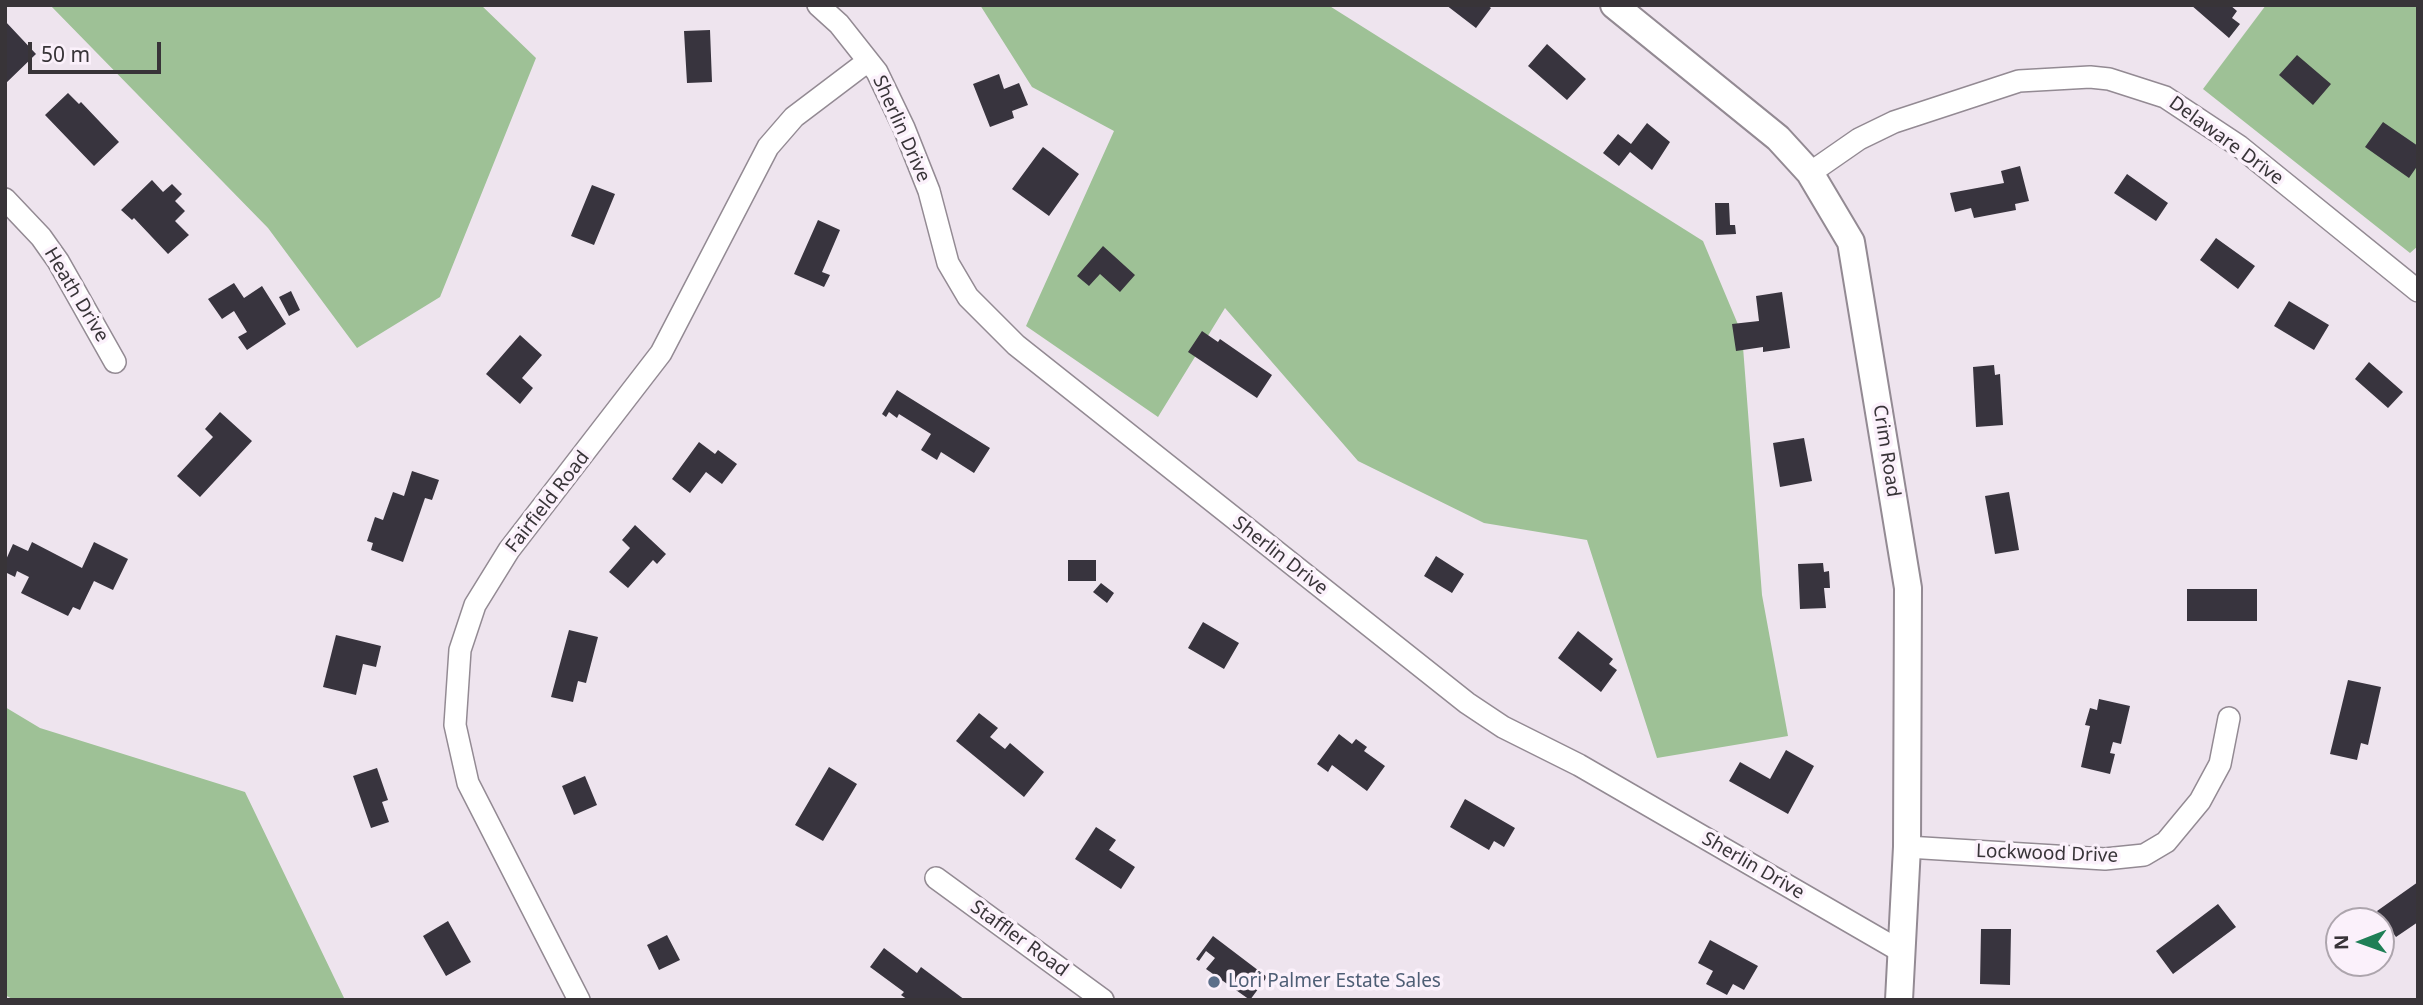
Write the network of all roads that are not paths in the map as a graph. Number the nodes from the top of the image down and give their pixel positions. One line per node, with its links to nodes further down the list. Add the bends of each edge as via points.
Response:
1 (818, 5): 3 (street, Sherlin Drive)
2 (1614, 5): 4 (street, Crim Road, via 1745,108)
3 (868, 61): 11 (street, Sherlin Drive, via 904,128 929,191 948,263 968,296 1016,345 1485,715); 12 (street, Fairfield Road, via 794,117 768,147 661,353 509,550 475,605 460,650 454,725 468,783)
4 (1810, 173): 6 (street, Delaware Drive, via 1859,139 1894,122 2020,81 2109,79 2165,97 2239,146); 9 (street, Crim Road, via 1851,242 1908,588)
5 (5, 199): 7 (street, Heath Drive, via 58,261)
6 (2418, 291)
7 (115, 362)
8 (2229, 718): 9 (street, Lockwood Drive, via 2220,764 2200,801 2166,842 2144,855 2105,859)
9 (1908, 847): 11 (street, Crim Road)
10 (936, 877): 13 (street, Staffler Road)
11 (1902, 951): 14 (street, Crim Road)
12 (579, 1000)
13 (1103, 1000)
14 (1899, 1000)

